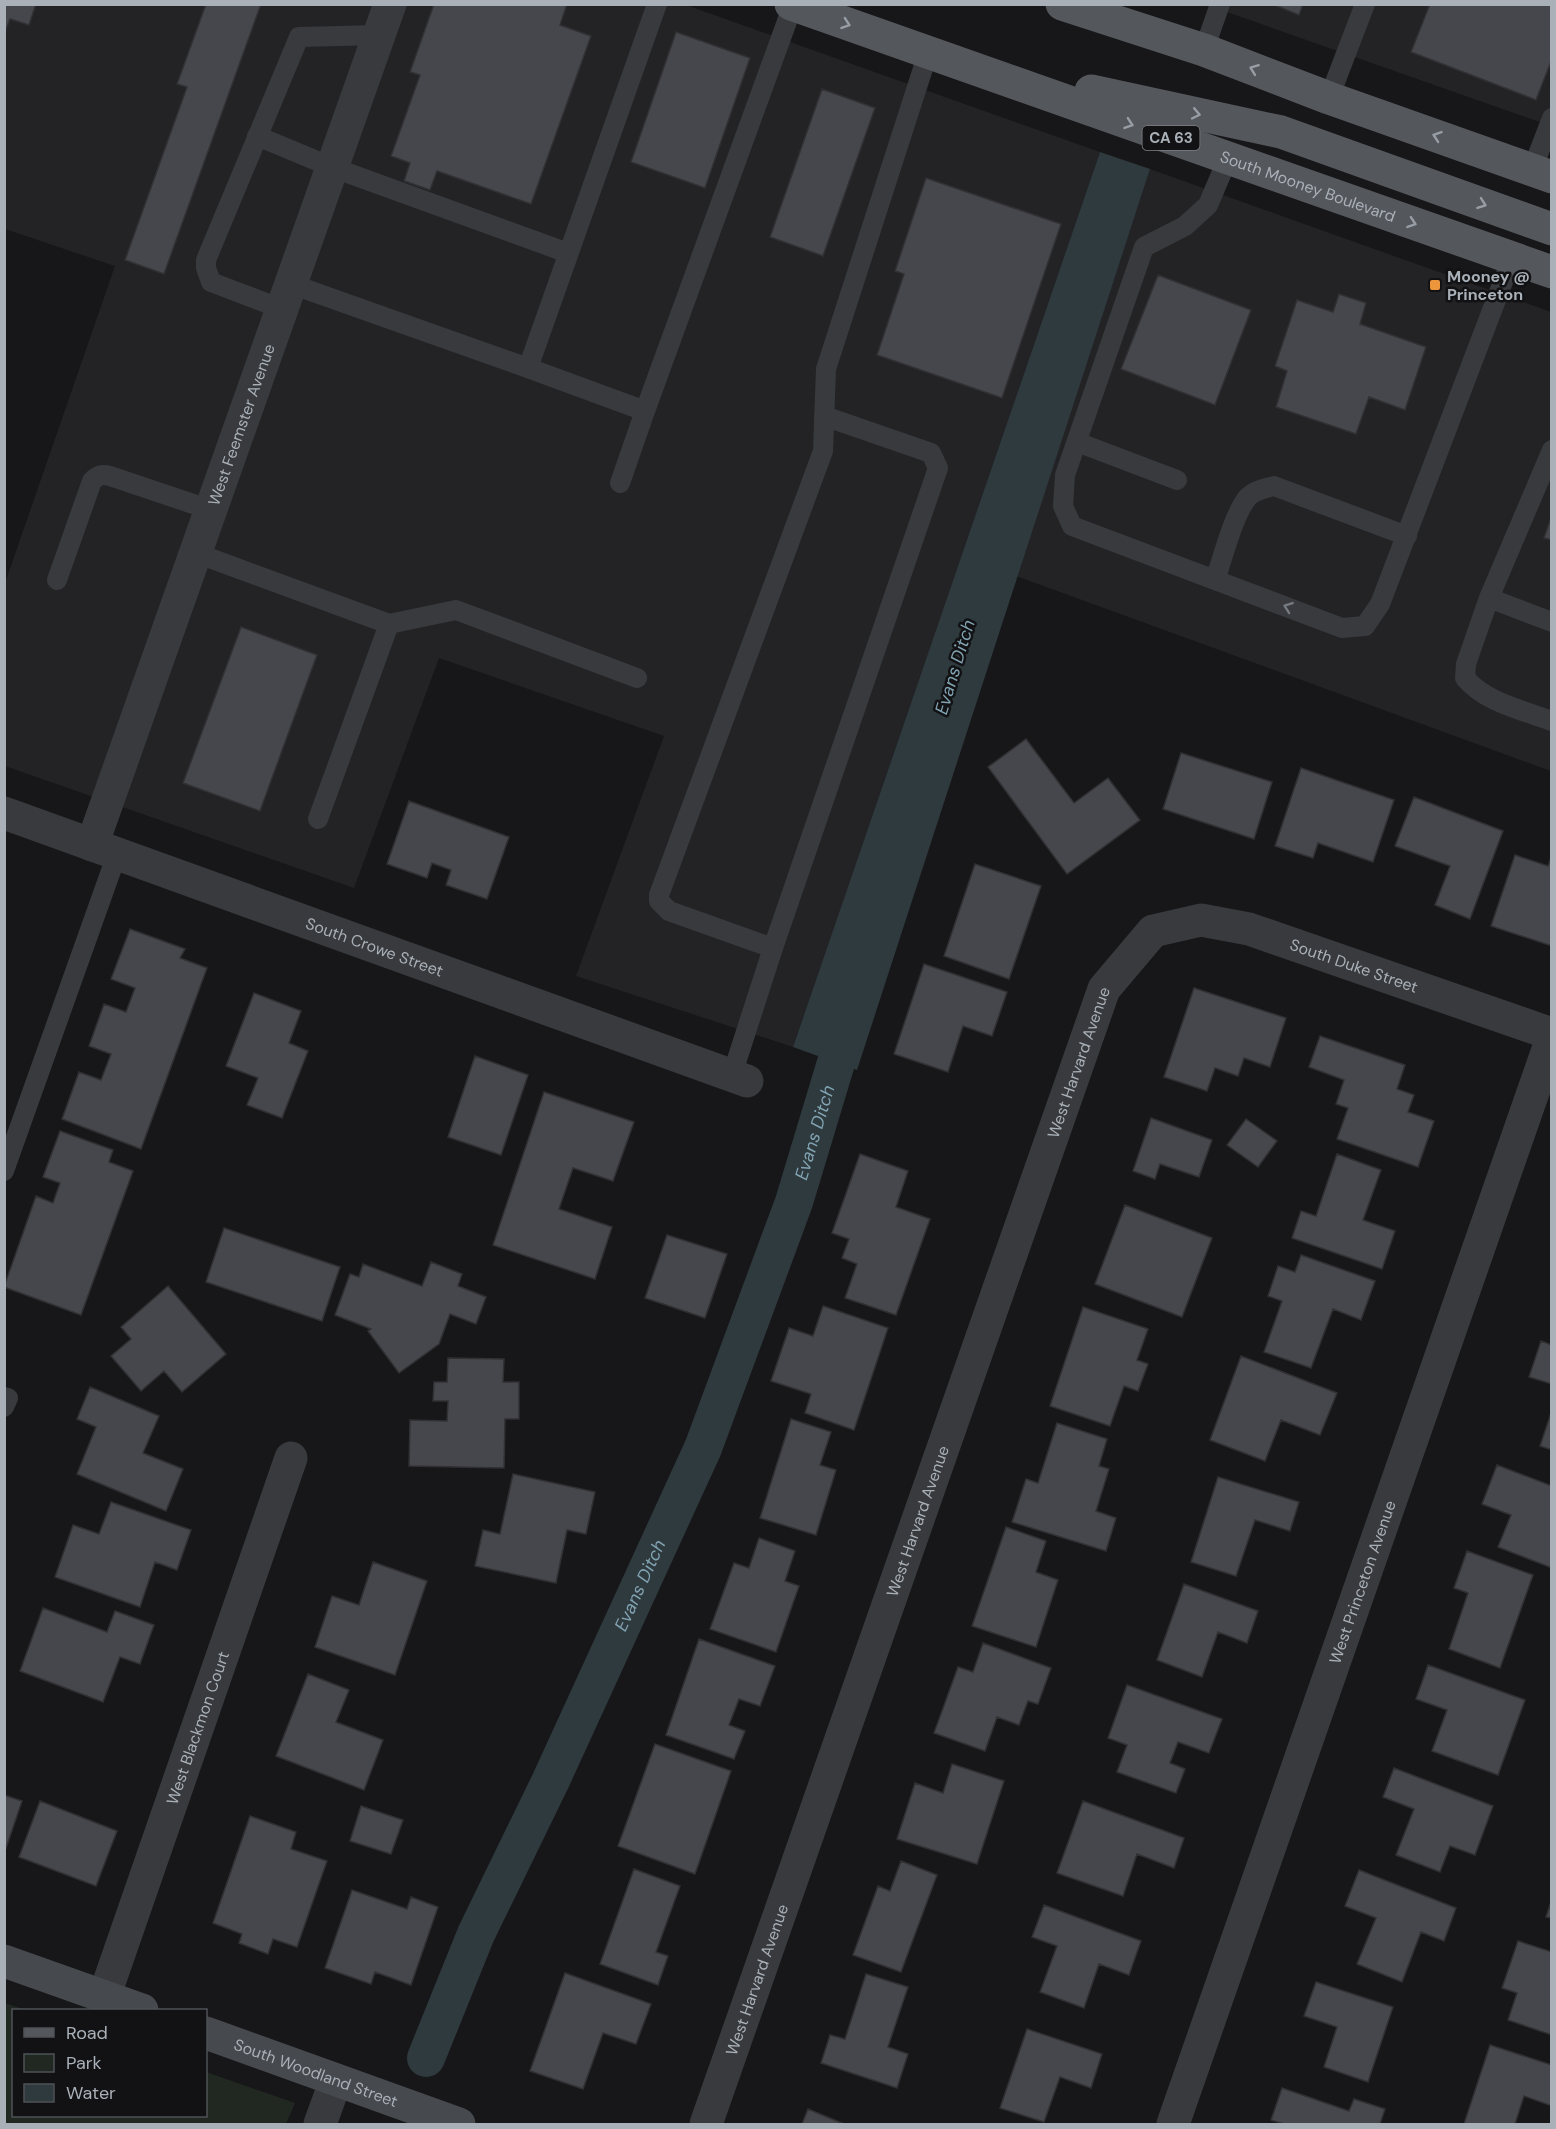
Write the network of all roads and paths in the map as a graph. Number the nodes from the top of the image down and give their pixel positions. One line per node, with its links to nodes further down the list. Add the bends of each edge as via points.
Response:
1 (390, 4): 8 (street, West Feemster Avenue)
2 (657, 4): 18 (lane)
3 (1062, 4): 7 (main road)
4 (1220, 4): 9 (lane)
5 (1365, 4): 11 (lane)
6 (792, 5): 10 (main road, South Mooney Boulevard / CA 63, one-way to 10); 23 (lane)
7 (1130, 16): 9 (main road)
8 (380, 35): 13 (lane, via 299,37); 15 (street, West Feemster Avenue)
9 (1204, 50): 11 (main road, one-way to 9)
10 (941, 57): 14 (main road, South Mooney Boulevard / CA 63, one-way to 14); 17 (main road, one-way to 17, via 1281,132); 24 (lane, via 826,369)
11 (1329, 99): 16 (main road, one-way to 11)
12 (1551, 118): 16 (lane)
13 (257, 136): 15 (lane); 21 (lane, via 206,268 211,282)
14 (1228, 158): 19 (main road, South Mooney Boulevard / CA 63, one-way to 19); 25 (lane, via 1208,206 1185,226 1144,247)
15 (334, 168): 18 (lane); 21 (street, West Feemster Avenue)
16 (1542, 173)
17 (1551, 229)
18 (568, 253): 22 (lane)
19 (1512, 258): 20 (main road, South Mooney Boulevard / CA 63); 30 (lane)
20 (1551, 272)
21 (287, 297): 22 (lane); 29 (street, West Feemster Avenue)
22 (528, 368): 23 (lane)
23 (645, 411): 28 (lane)
24 (824, 416): 43 (lane, via 932,453 938,468); 43 (lane, via 823,451 659,895 659,901 669,911)
25 (1077, 442): 27 (lane); 33 (lane, via 1065,475 1063,506 1072,526)
26 (1551, 450): 34 (lane)
27 (1177, 480)
28 (620, 483)
29 (211, 510): 31 (street, West Feemster Avenue); 32 (lane, via 102,474 92,482)
30 (1407, 536): 33 (lane, one-way to 33, via 1380,604 1365,626 1342,628); 33 (lane, via 1274,486 1258,490 1248,498)
31 (196, 553): 36 (lane); 41 (street, West Feemster Avenue)
32 (57, 580)
33 (1215, 580)
34 (1489, 598): 35 (lane); 38 (lane, via 1466,664 1465,678 1490,698)
35 (1551, 622)
36 (389, 624): 37 (lane, via 456,610); 40 (lane)
37 (637, 678)
38 (1551, 721)
39 (4, 813): 41 (street, South Crowe Street)
40 (318, 819)
41 (105, 849): 45 (street, South Crowe Street); 46 (lane)
42 (1153, 931): 44 (street, South Duke Street, via 1201,920 1249,929); 57 (street, West Harvard Avenue, via 1104,989)
43 (773, 948): 45 (lane)
44 (1551, 1036): 58 (street, West Princeton Avenue)
45 (739, 1078)
46 (7, 1159)
47 (4, 1397): 48 (lane, via 8,1398)
48 (4, 1407)
49 (291, 1458): 51 (street, West Blackmon Court)
50 (4, 1961): 51 (street)
51 (104, 1997): 52 (street)
52 (139, 2009)
53 (207, 2033): 54 (street, South Woodland Street)
54 (336, 2080): 55 (street); 56 (street, South Woodland Street)
55 (320, 2124)
56 (459, 2124)
57 (706, 2124)
58 (1173, 2124)

